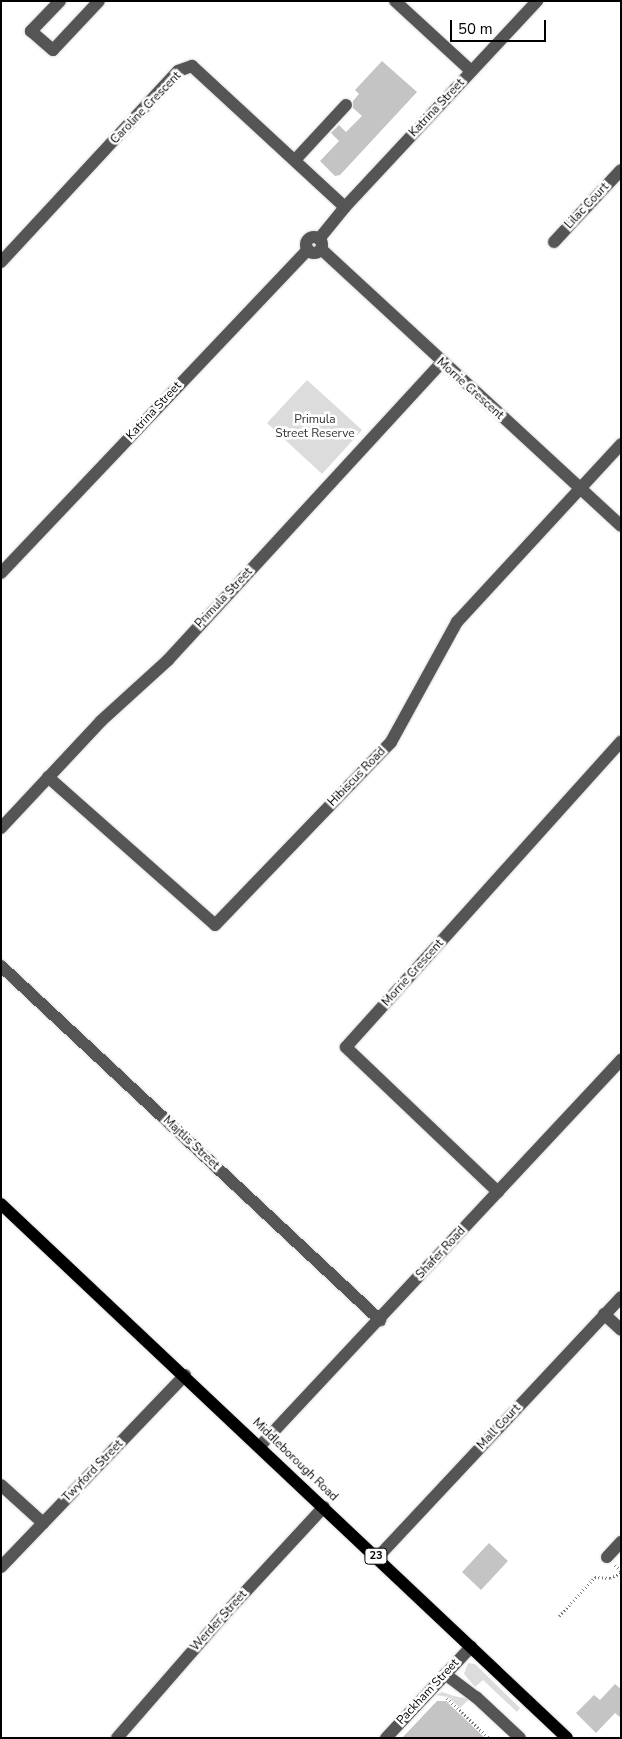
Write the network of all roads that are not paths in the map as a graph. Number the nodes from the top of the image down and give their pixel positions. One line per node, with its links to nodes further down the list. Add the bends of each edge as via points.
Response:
1 (60, 1): 2 (street, via 31,32 53,50)
2 (99, 1)
3 (395, 1): 5 (street)
4 (537, 1): 5 (street, Katrina Street)
5 (471, 71): 9 (street, Katrina Street)
6 (346, 105): 7 (street)
7 (295, 160): 9 (street, Caroline Crescent); 12 (street, Caroline Crescent, via 192,66 178,71)
8 (621, 170): 10 (street, Lilac Court)
9 (345, 207): 11 (street, Katrina Street)
10 (554, 242)
11 (316, 246): 13 (street, Morrie Crescent); 17 (street, Katrina Street)
12 (1, 262)
13 (441, 363): 15 (street, Morrie Crescent); 19 (street, Primula Street, via 168,660 101,721)
14 (621, 444): 15 (street, Hibiscus Road)
15 (580, 488): 16 (street, Morrie Crescent); 19 (street, Hibiscus Road, via 457,622 391,742 215,925)
16 (621, 526)
17 (1, 573)
18 (621, 742): 23 (street, Morrie Crescent, via 346,1047)
19 (48, 777): 20 (street, Primula Street)
20 (1, 828)
21 (1, 966): 27 (street, Majtlis Street)
22 (621, 1060): 23 (street, Shafer Road)
23 (498, 1192): 27 (street, Shafer Road)
24 (1, 1204): 29 (main road, Middleborough Road / 23)
25 (621, 1297): 26 (street, Mall Court)
26 (604, 1314): 28 (street); 36 (street, Mall Court)
27 (380, 1320): 30 (street, Shafer Road)
28 (621, 1330)
29 (185, 1375): 30 (main road, Middleborough Road / 23); 33 (street, Twyford Street)
30 (260, 1446): 32 (main road, Middleborough Road / 23)
31 (1, 1485): 33 (street)
32 (324, 1507): 36 (main road, Middleborough Road / 23); 40 (street, Werder Street, via 222,1617)
33 (43, 1523): 37 (street, Twyford Street)
34 (621, 1542): 35 (street)
35 (607, 1557)
36 (377, 1558): 38 (main road, Middleborough Road / 23)
37 (1, 1567)
38 (471, 1647): 39 (street, Packham Street); 43 (main road, Middleborough Road / 23)
39 (446, 1674): 41 (street, Packham Street); 42 (street)
40 (117, 1738)
41 (386, 1738)
42 (520, 1738)
43 (566, 1738)

